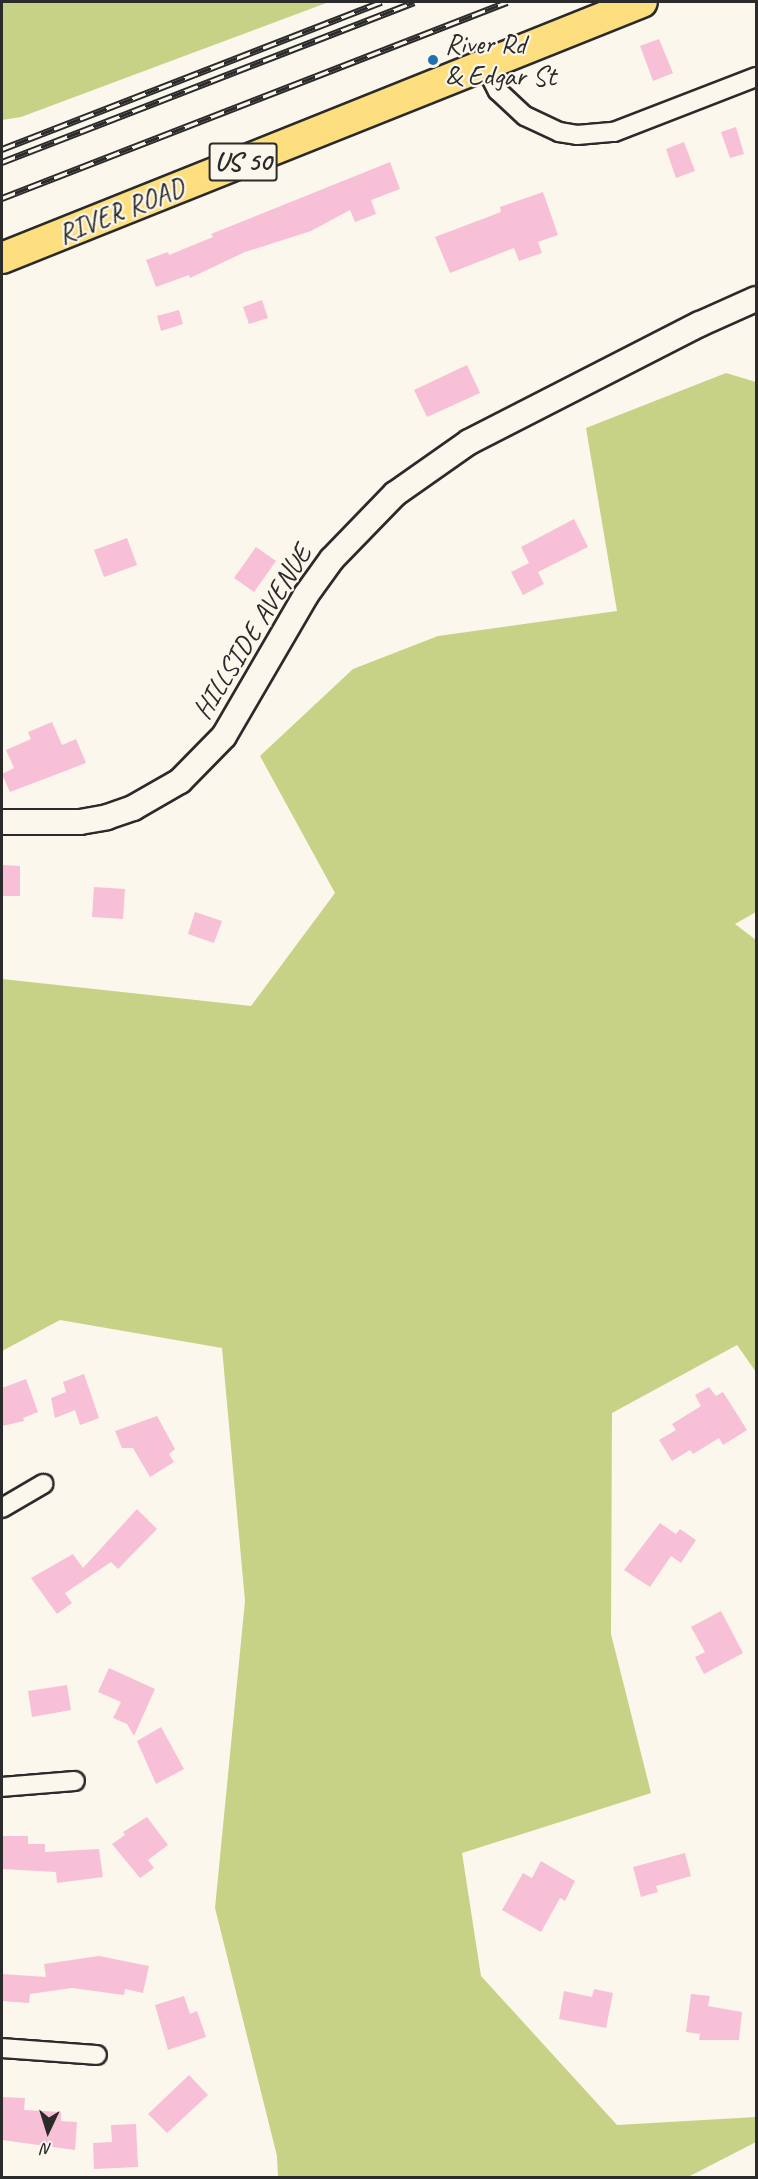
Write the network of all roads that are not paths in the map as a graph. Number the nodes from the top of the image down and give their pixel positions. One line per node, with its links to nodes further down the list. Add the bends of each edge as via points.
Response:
1 (642, 2): 2 (main road, RIVER ROAD / US 50)
2 (485, 66): 3 (street, via 498,91 525,116 559,132 577,135 614,132); 4 (main road, RIVER ROAD / US 50)
3 (756, 77)
4 (2, 258)
5 (756, 299): 6 (street, HILLSIDE AVENUE, via 469,442 395,494 332,559 306,595 224,736 180,781 133,808 107,817 80,822)
6 (2, 822)
7 (43, 1484): 8 (street)
8 (2, 1508)
9 (75, 1781): 10 (street)
10 (2, 1787)
11 (2, 2048): 12 (street)
12 (97, 2055)

